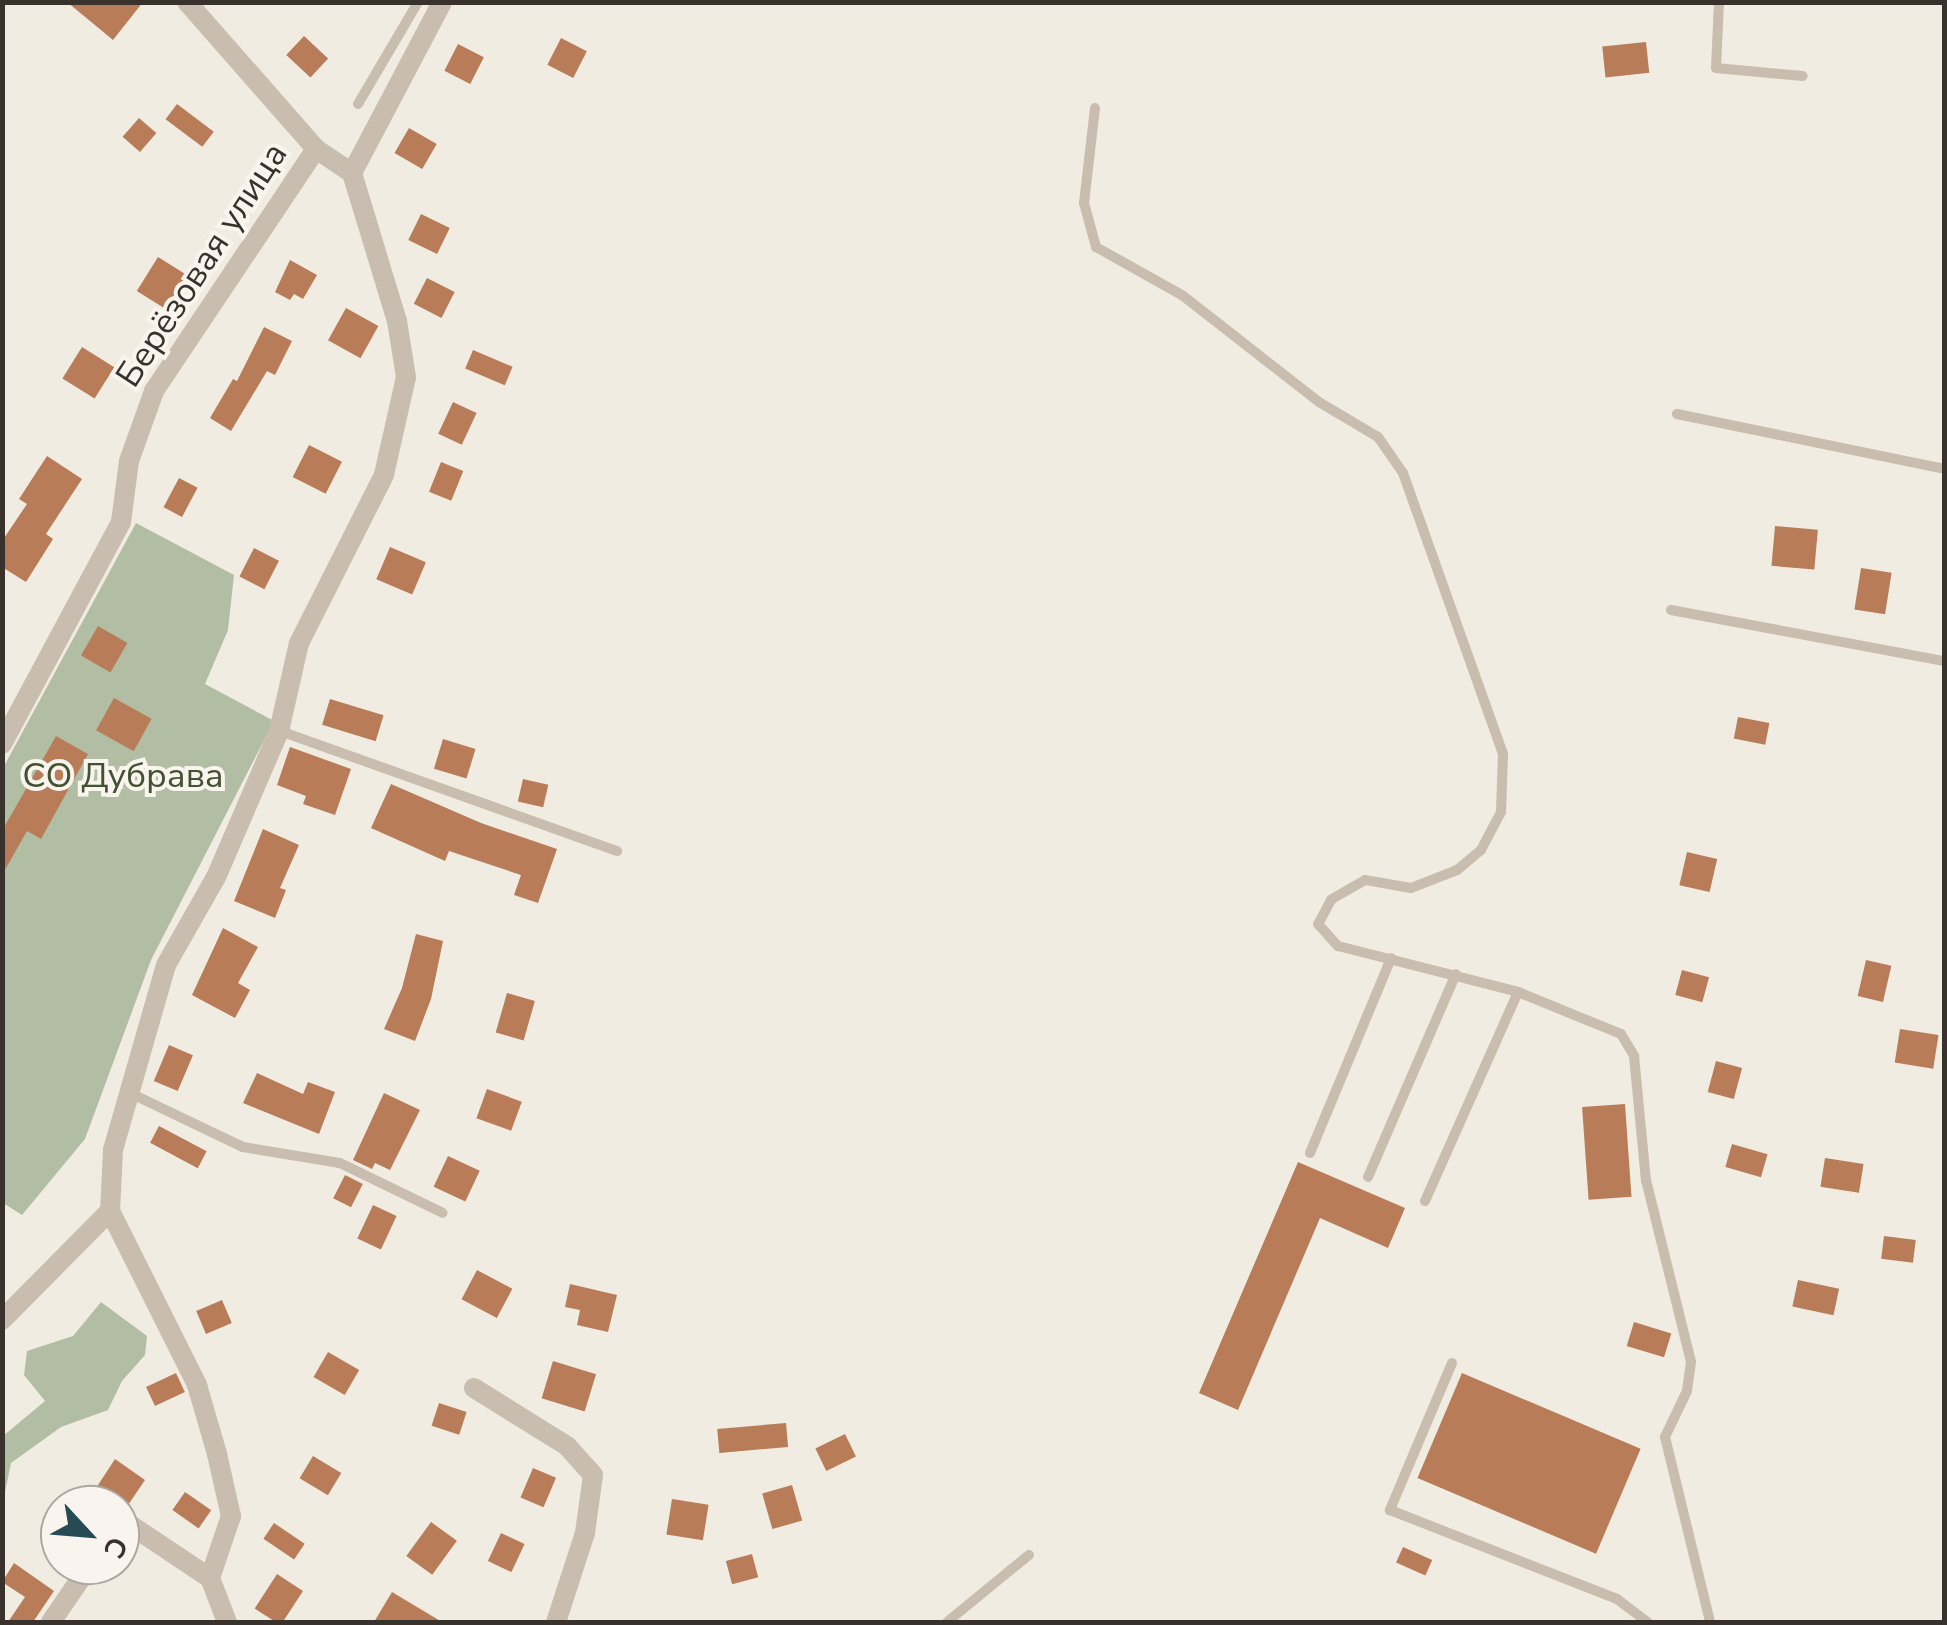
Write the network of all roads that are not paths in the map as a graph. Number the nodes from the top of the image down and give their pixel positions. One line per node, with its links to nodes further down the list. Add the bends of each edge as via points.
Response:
1 (188, 2): 8 (street)
2 (418, 2): 6 (lane)
3 (442, 2): 9 (street)
4 (1719, 2): 5 (lane, via 1716,68)
5 (1804, 76)
6 (358, 104)
7 (1095, 108): 17 (lane, via 1084,203 1096,247 1182,295 1319,402 1378,437 1403,473 1503,754 1501,812 1481,850 1457,870 1412,888 1365,880 1331,900 1318,924 1338,946)
8 (316, 149): 9 (street); 15 (street, Берёзовая улица, via 154,390 128,461 121,522)
9 (352, 174): 14 (street, via 397,321 406,377 384,476 298,643)
10 (1677, 414): 11 (lane)
11 (1944, 469)
12 (1671, 610): 13 (lane)
13 (1944, 660)
14 (279, 731): 16 (lane); 20 (street, via 216,877 166,965)
15 (2, 744)
16 (617, 851)
17 (1391, 958): 18 (lane); 21 (lane)
18 (1456, 974): 19 (lane); 22 (lane)
19 (1518, 992): 23 (lane); 38 (lane, via 1622,1034 1634,1056 1646,1180 1691,1362 1666,1437)
20 (127, 1092): 24 (street, via 113,1150); 25 (lane, via 244,1147 340,1163)
21 (1310, 1153)
22 (1368, 1177)
23 (1425, 1201)
24 (110, 1211): 26 (street); 31 (street, via 197,1384 217,1454 231,1516)
25 (444, 1213)
26 (5, 1312)
27 (1452, 1362): 37 (lane, via 1390,1510 1617,1599)
28 (474, 1388): 35 (street, via 567,1446 592,1476 585,1534)
29 (140, 1531): 31 (street)
30 (1029, 1555): 36 (lane)
31 (210, 1578): 33 (street)
32 (76, 1585): 34 (street)
33 (227, 1621)
34 (51, 1622)
35 (556, 1622)
36 (947, 1622)
37 (1646, 1622)
38 (1710, 1622)

